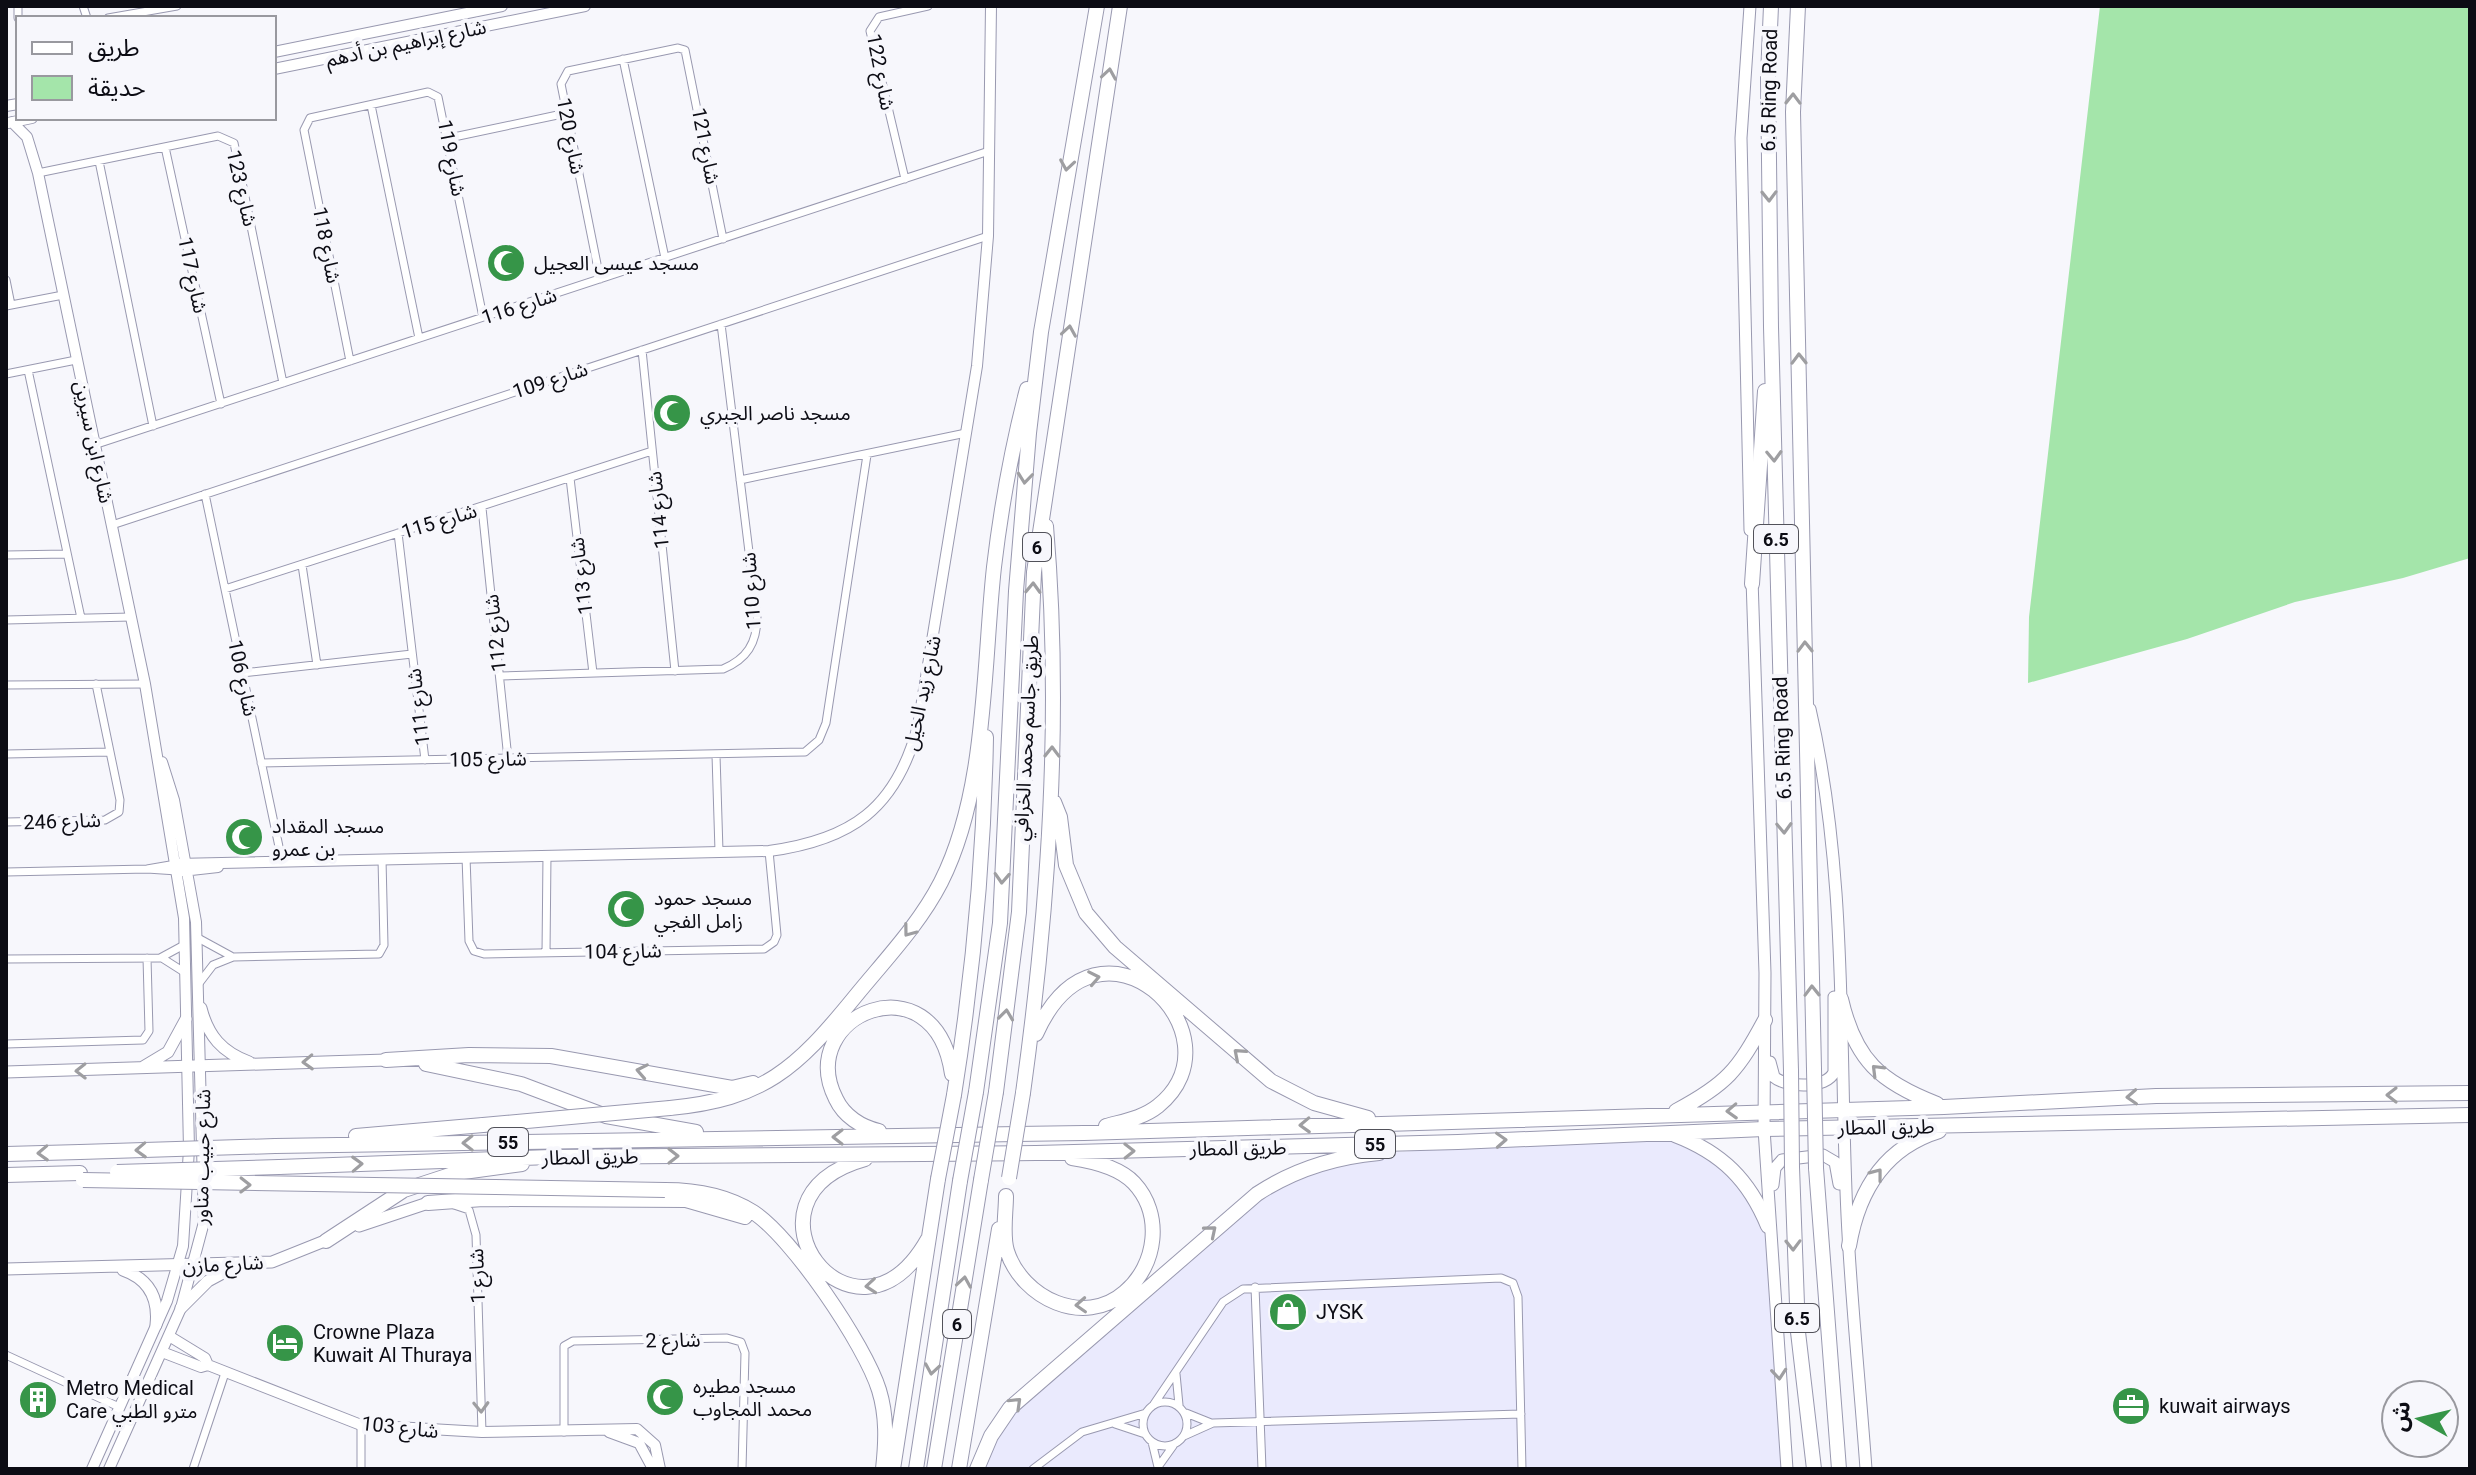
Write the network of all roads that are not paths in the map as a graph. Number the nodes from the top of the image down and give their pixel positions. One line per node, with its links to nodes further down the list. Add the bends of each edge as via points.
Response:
1 (172, 6): 14 (street)
2 (462, 6): 15 (street)
3 (502, 6): 13 (street, شارع إبراهيم بن أدهم)
4 (585, 6): 19 (street, شارع إبراهيم بن أدهم)
5 (928, 6): 32 (street, شارع 122, via 879,17 870,31)
6 (991, 6): 29 (street, شارع زيد الخيل)
7 (1088, 6): 25 (highway)
8 (1097, 6): 25 (highway, طريق جاسم محمد الخرافي / 6)
9 (1120, 6): 60 (highway, طريق جاسم محمد الخرافي / 6, one-way to 9)
10 (1750, 6): 67 (main road, via 1741,138)
11 (1771, 6): 42 (highway, 6.5 Ring Road / 6.5, one-way to 42)
12 (1798, 6): 82 (highway, 6.5 Ring Road / 6.5, one-way to 12, via 1793,112)
13 (476, 8): 15 (street, شارع إبراهيم بن أدهم)
14 (119, 16)
15 (453, 16): 16 (street, شارع إبراهيم بن أدهم)
16 (276, 52)
17 (688, 53): 18 (street, شارع 120, via 678,48); 34 (street, شارع 121)
18 (623, 59): 21 (street, شارع 120, via 563,74); 35 (street)
19 (276, 69)
20 (371, 105): 24 (street, شارع 119, via 310,118); 27 (street, شارع 119, via 434,93 441,101); 44 (street)
21 (567, 113): 27 (street); 36 (street, شارع 120)
22 (38, 120): 26 (street)
23 (9, 123): 26 (street, شارع ابن سيرين)
24 (304, 130): 47 (street, شارع 118)
25 (1072, 134): 43 (highway, طريق جاسم محمد الخرافي / 6, one-way to 43)
26 (27, 137): 31 (street, شارع ابن سيرين)
27 (449, 138): 40 (street, شارع 119)
28 (165, 147): 30 (street, شارع 123); 50 (street, شارع 123, via 218,136 234,143); 51 (street, شارع 117)
29 (989, 151): 32 (street, شارع 116); 33 (street, شارع زيد الخيل)
30 (99, 161): 31 (street, شارع 123); 52 (street)
31 (38, 173): 38 (street, شارع ابن سيرين)
32 (905, 179): 34 (street, شارع 116)
33 (988, 236): 41 (street, شارع 109); 53 (street, شارع زيد الخيل)
34 (723, 239): 35 (street, شارع 116)
35 (665, 258): 36 (street, شارع 116)
36 (600, 279): 40 (street, شارع 116)
37 (6, 280): 39 (street)
38 (63, 295): 39 (street); 46 (street, شارع ابن سيرين)
39 (9, 306)
40 (483, 317): 44 (street, شارع 116)
41 (721, 324): 45 (street, شارع 109); 58 (street, شارع 110)
42 (1771, 327): 67 (highway); 208 (highway, 6.5 Ring Road / 6.5, one-way to 208, bridge, via 1798,1332)
43 (1041, 332): 72 (highway, via 1004,503); 200 (highway, طريق جاسم محمد الخرافي / 6, one-way to 200, bridge, via 1021,514 1000,923)
44 (419, 338): 47 (street, شارع 116)
45 (642, 350): 55 (street, شارع 114); 59 (street, شارع 109)
46 (76, 360): 48 (street); 54 (street, شارع ابن سيرين)
47 (350, 361): 50 (street, شارع 116)
48 (28, 370): 49 (street); 64 (street)
49 (6, 374)
50 (283, 383): 51 (street, شارع 116)
51 (221, 404): 52 (street, شارع 116)
52 (153, 426): 54 (street, شارع 116)
53 (966, 433): 56 (street); 92 (street, شارع زيد الخيل, via 918,726 898,781 880,803 837,836)
54 (94, 445): 62 (street, شارع ابن سيرين)
55 (652, 451): 57 (street, شارع 115); 75 (street, شارع 114)
56 (867, 455): 58 (street); 85 (street, شارع 105, via 826,723 819,740 795,755)
57 (570, 478): 61 (street, شارع 115); 77 (street, شارع 113)
58 (740, 480): 75 (street, شارع 110, via 757,617 753,644 723,669)
59 (205, 494): 62 (street, شارع 109); 68 (street, شارع 106)
60 (1044, 502): 89 (highway, one-way to 60); 201 (highway, طريق جاسم محمد الخرافي / 6, one-way to 60, bridge, via 996,1092 1019,912 1034,572)
61 (482, 508): 63 (street, شارع 115); 78 (street, شارع 112)
62 (112, 525): 69 (street, شارع ابن سيرين)
63 (398, 533): 66 (street, شارع 115); 73 (street, شارع 111)
64 (67, 554): 65 (street); 70 (street)
65 (6, 555)
66 (302, 565): 68 (street, شارع 115); 74 (street)
67 (1752, 584): 107 (main road)
68 (225, 589): 76 (street, شارع 106)
69 (131, 617): 70 (street); 80 (street, شارع ابن سيرين)
70 (81, 618): 71 (street)
71 (6, 620)
72 (988, 645): 117 (highway, one-way to 117, via 967,801 942,882 899,943); 124 (highway, via 984,812)
73 (412, 654): 74 (street, شارع 111); 87 (street, شارع 111)
74 (317, 665): 76 (street, شارع 111)
75 (675, 671): 77 (street, شارع 110)
76 (242, 673): 88 (street, شارع 106)
77 (593, 673): 78 (street, شارع 110)
78 (500, 676): 86 (street, شارع 112)
79 (96, 684): 80 (street); 81 (street); 83 (street)
80 (145, 684): 97 (street, شارع ابن سيرين, via 157,748 171,787)
81 (6, 685)
82 (1806, 692): 108 (main road, via 1829,821); 209 (highway, 6.5 Ring Road / 6.5, one-way to 82, bridge, via 1816,1168)
83 (110, 752): 84 (street); 90 (street, شارع 246, via 121,804 117,815 105,820)
84 (6, 754)
85 (716, 755): 86 (street, شارع 105); 91 (street)
86 (508, 759): 87 (street, شارع 105)
87 (425, 760): 88 (street, شارع 105)
88 (261, 763): 96 (street, شارع 106)
89 (1052, 797): 115 (highway); 133 (highway, one-way to 89, via 1314,1103 1271,1081 1115,947 1086,913 1066,865)
90 (6, 822)
91 (719, 851): 92 (street, شارع زيد الخيل); 93 (street, شارع زيد الخيل)
92 (769, 851): 101 (street, شارع 104, via 777,935 764,949)
93 (547, 855): 94 (street, شارع زيد الخيل); 101 (street)
94 (466, 857): 95 (street, شارع زيد الخيل); 101 (street, شارع 104, via 472,948 484,954)
95 (382, 859): 96 (street, شارع زيد الخيل); 104 (street, via 384,945 379,954)
96 (282, 861): 97 (street, شارع زيد الخيل)
97 (182, 867): 98 (street, شارع زيد الخيل); 99 (street, شارع ابن سيرين); 100 (street, شارع ابن سيرين)
98 (6, 872)
99 (198, 938): 104 (street); 109 (street, شارع ابن سيرين)
100 (184, 944): 103 (street); 106 (street, شارع ابن سيرين)
101 (546, 953)
102 (147, 958): 103 (street); 105 (street); 114 (street, via 149,1027 143,1040)
103 (160, 958): 106 (street)
104 (229, 958): 109 (street, via 208,970)
105 (6, 959)
106 (184, 972): 112 (street, شارع ابن سيرين)
107 (1765, 973): 108 (main road, via 1771,1069 1784,1083 1825,1083 1833,1076); 113 (main road)
108 (1839, 978): 110 (main road)
109 (200, 982): 111 (street, شارع ابن سيرين)
110 (1841, 999): 127 (highway, one-way to 110, via 1904,1091 1878,1073 1859,1050); 128 (main road)
111 (201, 1008): 118 (main road, via 220,1046 248,1062); 119 (street, شارع ابن سيرين)
112 (186, 1019): 120 (street, شارع ابن سيرين); 121 (main road, via 168,1052)
113 (1765, 1020): 129 (main road); 130 (highway, via 1746,1055 1715,1090)
114 (6, 1044)
115 (1028, 1053): 139 (highway, one-way to 139, via 1051,1006 1071,985 1088,977 1128,976 1169,1003 1178,1018 1184,1051 1169,1094 1141,1116); 150 (highway, bridge)
116 (386, 1060): 117 (highway, one-way to 116, via 732,1088 551,1056); 118 (main road, one-way to 118); 141 (highway, via 498,1078 606,1116)
117 (796, 1061): 143 (highway, bridge, via 735,1098)
118 (266, 1063): 119 (main road)
119 (203, 1067): 120 (main road); 159 (street, شارع حبيب مناور, via 205,1200)
120 (187, 1068): 121 (main road); 158 (street, شارع حبيب مناور, via 188,1195)
121 (139, 1069): 122 (main road, one-way to 122)
122 (6, 1072)
123 (2470, 1086): 126 (highway)
124 (954, 1093): 140 (highway, via 948,1049 922,1016 880,1008 853,1018 841,1031 828,1057 827,1075 840,1107 862,1126); 153 (highway, bridge)
125 (2470, 1093): 126 (highway, طريق المطار / 55)
126 (2428, 1094): 127 (highway, طريق المطار / 55, one-way to 127, via 2156,1096)
127 (1944, 1107): 128 (highway, طريق المطار / 55)
128 (1845, 1108): 129 (highway, طريق المطار / 55); 136 (main road)
129 (1764, 1110): 130 (highway, طريق المطار / 55, one-way to 130); 137 (main road)
130 (1671, 1113): 133 (highway, طريق المطار / 55)
131 (2470, 1115): 132 (highway, طريق المطار / 55)
132 (2430, 1116): 134 (highway); 135 (highway, طريق المطار / 55)
133 (1383, 1123): 139 (highway, طريق المطار / 55, one-way to 139)
134 (2470, 1123)
135 (1957, 1126): 136 (highway, طريق المطار / 55); 155 (highway, one-way to 135, via 1864,1191 1880,1168 1925,1135)
136 (1845, 1127): 137 (highway, طريق المطار / 55); 155 (main road)
137 (1764, 1129): 138 (highway, طريق المطار / 55); 152 (main road)
138 (1667, 1132): 142 (highway, طريق المطار / 55, one-way to 138); 152 (highway, via 1721,1158 1750,1189)
139 (1084, 1133): 140 (highway, طريق المطار / 55)
140 (915, 1136): 141 (highway, طريق المطار / 55, one-way to 141)
141 (741, 1138): 143 (highway, طريق المطار / 55, one-way to 143)
142 (1458, 1142): 144 (highway, طريق المطار / 55, one-way to 142); 203 (highway, one-way to 142, via 1010,1408 1257,1194 1284,1176 1348,1156)
143 (276, 1146): 145 (highway, طريق المطار / 55, one-way to 145, bridge)
144 (1036, 1153): 146 (highway, طريق المطار / 55); 150 (highway, one-way to 150, via 1098,1164 1133,1182 1152,1216 1153,1231 1152,1248 1136,1281 1110,1302 1074,1307 1036,1293 1022,1282 1006,1247)
145 (6, 1154)
146 (881, 1154): 147 (highway, طريق المطار / 55, one-way to 146); 153 (highway, one-way to 146, via 910,1266 881,1286 835,1281 812,1258 802,1218 813,1189 833,1170)
147 (551, 1157): 149 (highway, طريق المطار / 55, one-way to 147, bridge); 154 (highway, via 416,1185)
148 (6, 1175): 149 (highway, طريق المطار / 55)
149 (82, 1176): 156 (highway, one-way to 156, bridge, via 698,1191 730,1200 761,1218)
150 (1006, 1196): 202 (highway)
151 (428, 1203): 154 (main road, شارع مازن, via 377,1217); 156 (highway, via 701,1202 739,1214); 183 (street, شارع 1, one-way to 183, via 460,1206 473,1218)
152 (1768, 1226): 162 (main road)
153 (928, 1239): 199 (highway)
154 (326, 1241): 157 (main road, شارع مازن, via 272,1262)
155 (1849, 1246): 163 (main road)
156 (793, 1252): 198 (highway, via 871,1368 885,1415)
157 (241, 1263): 159 (main road, شارع مازن); 165 (main road, via 208,1281)
158 (179, 1266): 159 (main road, شارع مازن); 161 (main road, شارع مازن); 166 (street, شارع حبيب مناور)
159 (195, 1266): 165 (street, شارع حبيب مناور)
160 (6, 1269): 161 (main road, شارع مازن)
161 (106, 1269): 166 (main road, via 135,1274 146,1284 154,1296)
162 (1772, 1275): 163 (main road, via 1775,1168 1787,1157 1823,1155 1838,1169 1843,1250); 207 (main road, one-way to 207)
163 (1851, 1279): 210 (main road)
164 (1255, 1287): 171 (street, via 1223,1302); 177 (street, via 1481,1278 1513,1283 1518,1297); 178 (street)
165 (181, 1308): 167 (street, شارع حبيب مناور)
166 (156, 1325): 174 (street, شارع حبيب مناور)
167 (169, 1336): 168 (street, شارع حبيب مناور); 170 (street, شارع 103)
168 (162, 1352): 170 (street, شارع 103); 189 (street, شارع حبيب مناور)
169 (6, 1355): 174 (street)
170 (208, 1365): 172 (street, شارع 103)
171 (1177, 1372): 173 (street); 175 (street)
172 (225, 1373): 181 (street, شارع 103); 193 (street)
173 (1154, 1404): 175 (street, via 1165,1402); 176 (street)
174 (119, 1407): 188 (street, شارع حبيب مناور)
175 (1182, 1410): 179 (street); 185 (street)
176 (1146, 1413): 180 (street); 186 (street, via 1143,1426)
177 (1521, 1414): 178 (street); 206 (street)
178 (1261, 1421): 179 (street); 205 (street)
179 (1213, 1423): 185 (street)
180 (1113, 1424): 186 (street); 204 (street, via 1082,1432)
181 (361, 1425): 183 (street, شارع 103); 194 (street)
182 (603, 1431): 184 (street, شارع 103); 195 (street, شارع 103, via 639,1443); 196 (street, شارع 103, via 630,1428 647,1435)
183 (482, 1432): 184 (street, شارع 103)
184 (564, 1432): 197 (street, شارع 2, via 564,1346 573,1341 727,1338 741,1342 745,1353)
185 (1184, 1436): 187 (street)
186 (1149, 1438): 187 (street, via 1163,1446); 191 (street)
187 (1175, 1444): 191 (street)
188 (100, 1450): 189 (street); 190 (street, شارع حبيب مناور)
189 (115, 1456): 192 (street, شارع حبيب مناور)
190 (93, 1467): 192 (street)
191 (1158, 1468)
192 (108, 1469)
193 (193, 1469)
194 (361, 1469)
195 (653, 1469)
196 (660, 1469)
197 (742, 1469)
198 (883, 1469)
199 (893, 1469)
200 (916, 1469)
201 (934, 1469)
202 (959, 1469)
203 (977, 1469)
204 (1033, 1469)
205 (1262, 1469)
206 (1522, 1469)
207 (1787, 1469)
208 (1814, 1469)
209 (1839, 1469)
210 (1866, 1469)

